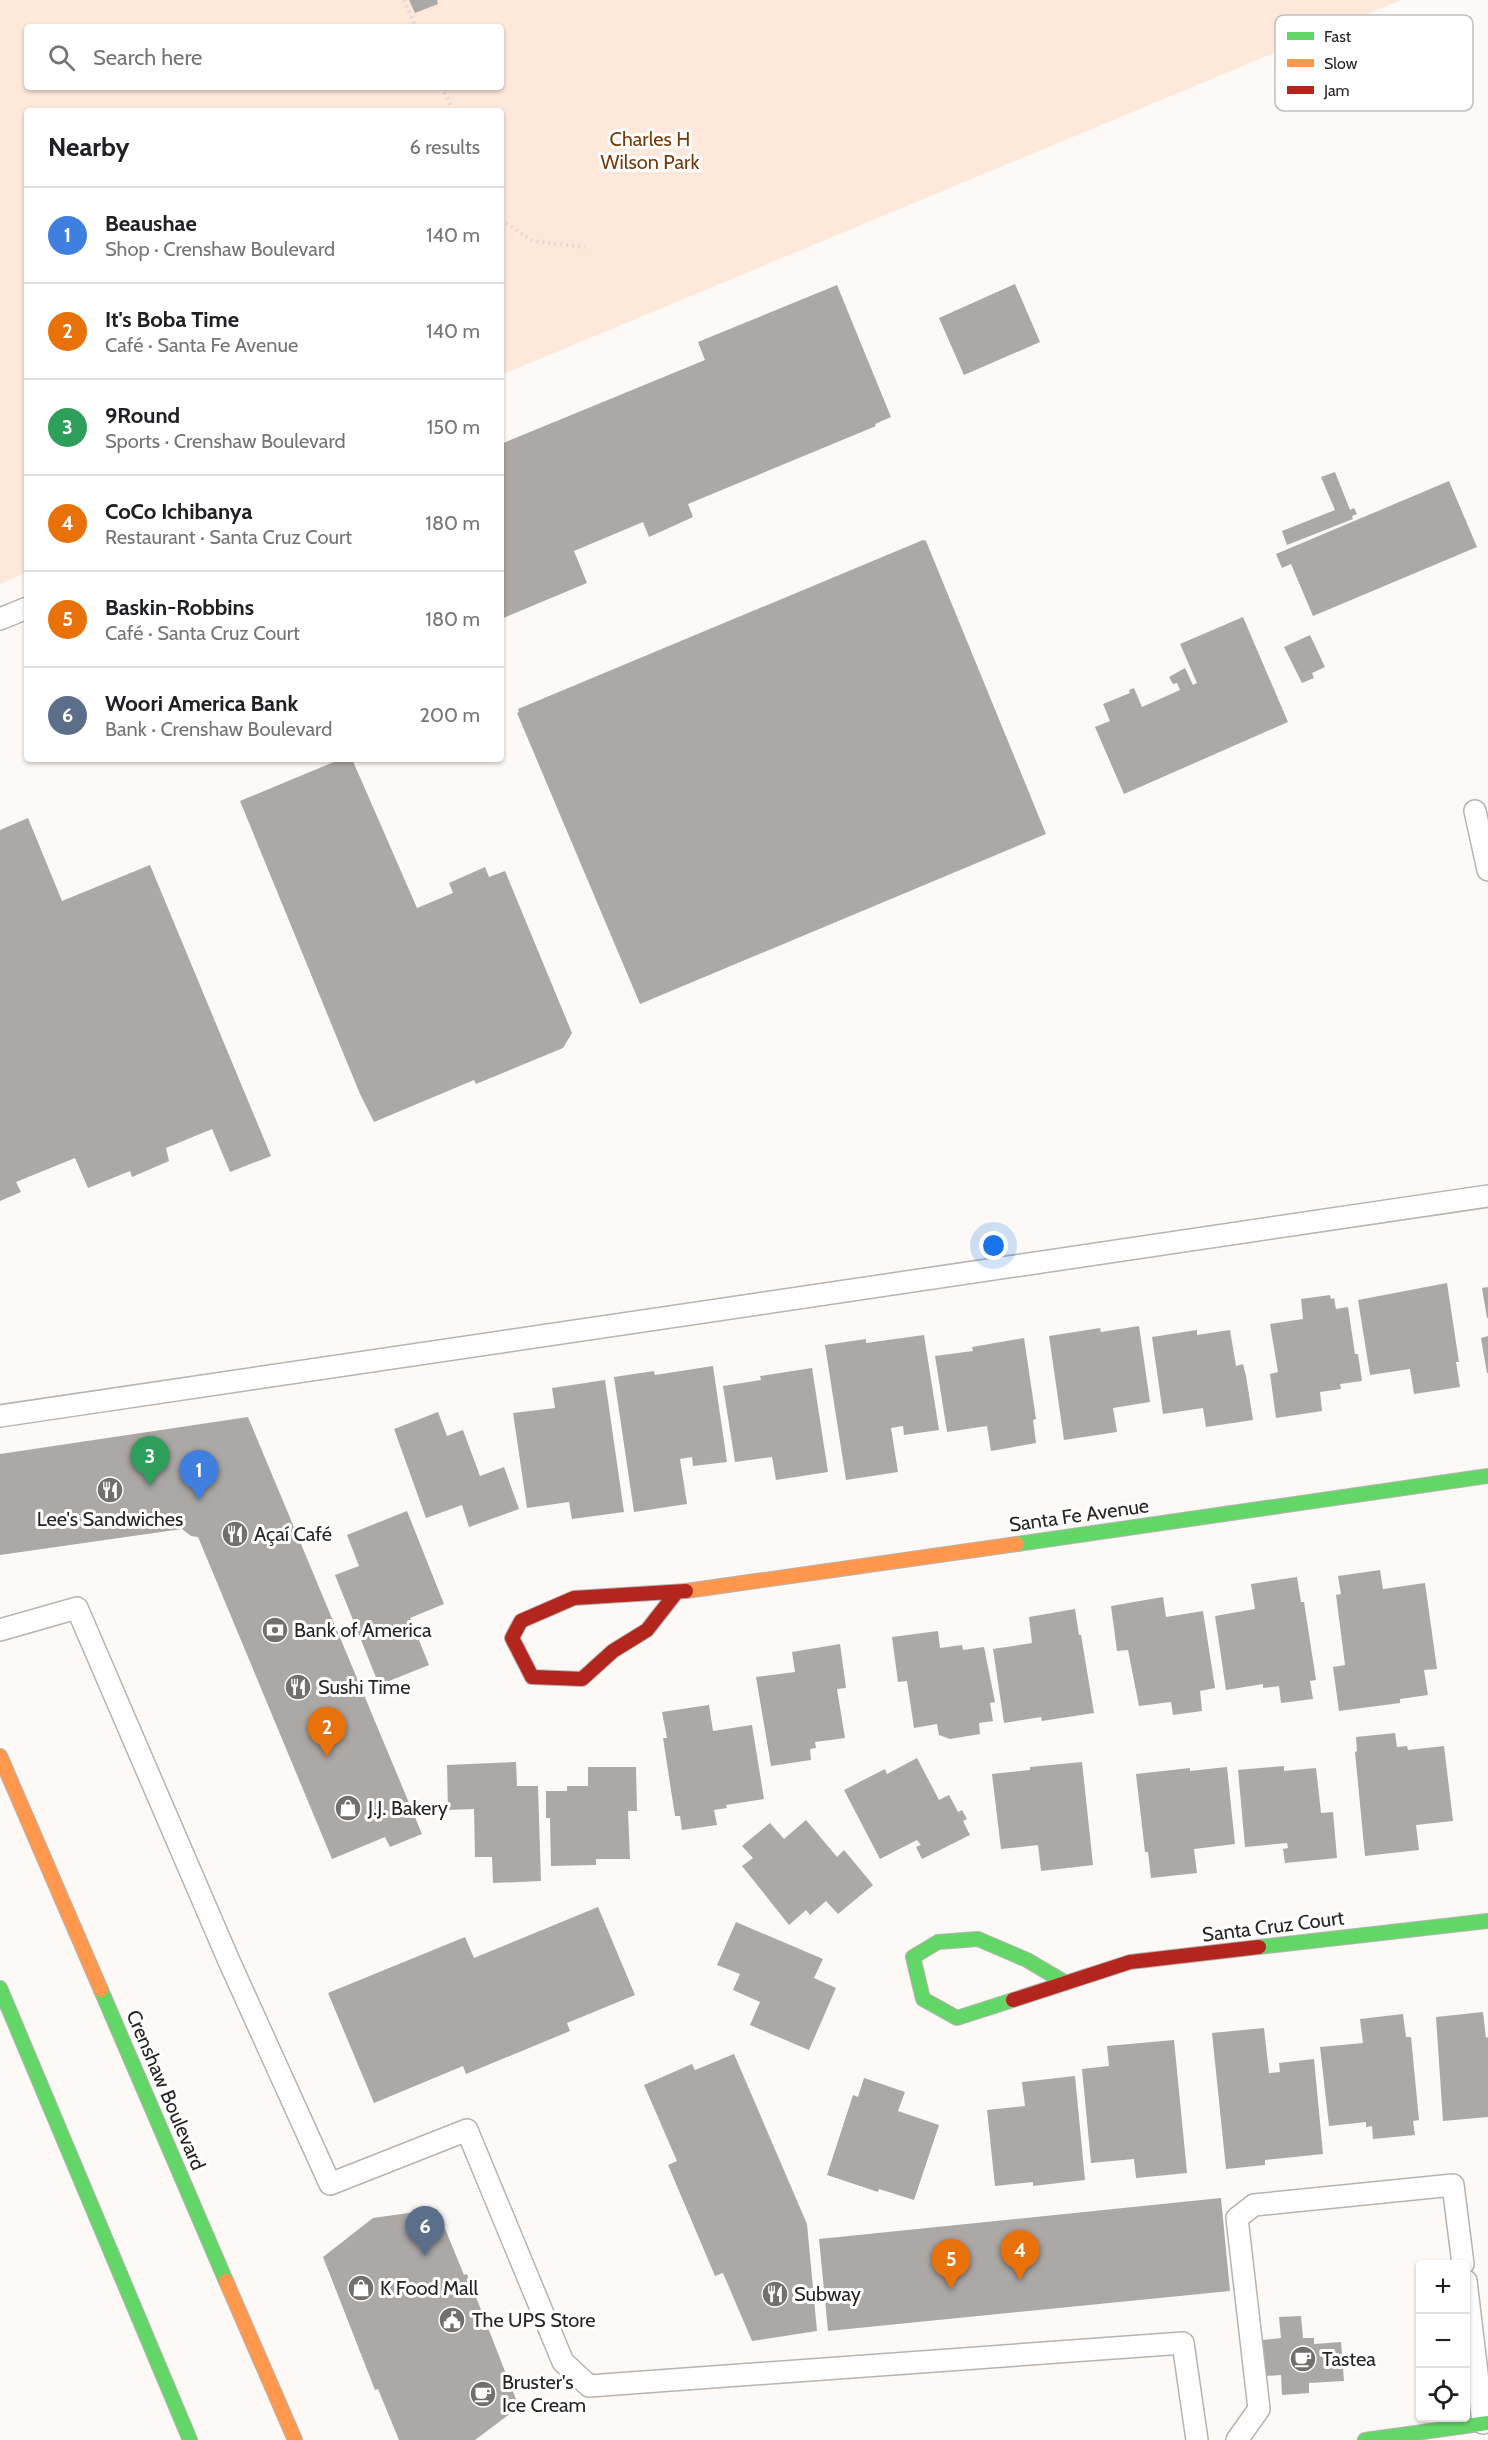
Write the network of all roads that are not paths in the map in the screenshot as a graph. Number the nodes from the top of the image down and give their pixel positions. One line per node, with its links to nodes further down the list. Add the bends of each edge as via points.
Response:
1 (24, 609): 2 (lane)
2 (0, 619)
3 (1474, 812): 4 (lane)
4 (1488, 870)
5 (1488, 1196): 6 (lane)
6 (0, 1416)
7 (1488, 1476): 8 (street, Santa Fe Avenue)
8 (676, 1593): 8 (street, Santa Fe Avenue, via 574,1598 521,1621 512,1638 532,1677 582,1679 613,1651 647,1630)
9 (0, 1630): 19 (lane, via 77,1608 330,2184 467,2130 563,2362 589,2386 1183,2343)
10 (0, 1756): 18 (street, Crenshaw Boulevard)
11 (1488, 1921): 12 (street, Santa Cruz Court, via 1130,1962)
12 (1066, 1983): 12 (street, Santa Cruz Court, via 957,2018 923,1999 913,1957 938,1942 978,1939 1027,1960)
13 (0, 1988): 17 (street)
14 (1462, 2260): 20 (lane, via 1454,2185 1254,2205 1237,2218 1258,2409)
15 (1468, 2314): 16 (lane)
16 (1475, 2428): 21 (street)
17 (190, 2440)
18 (295, 2440)
19 (1197, 2440)
20 (1237, 2440)
21 (1365, 2440)

